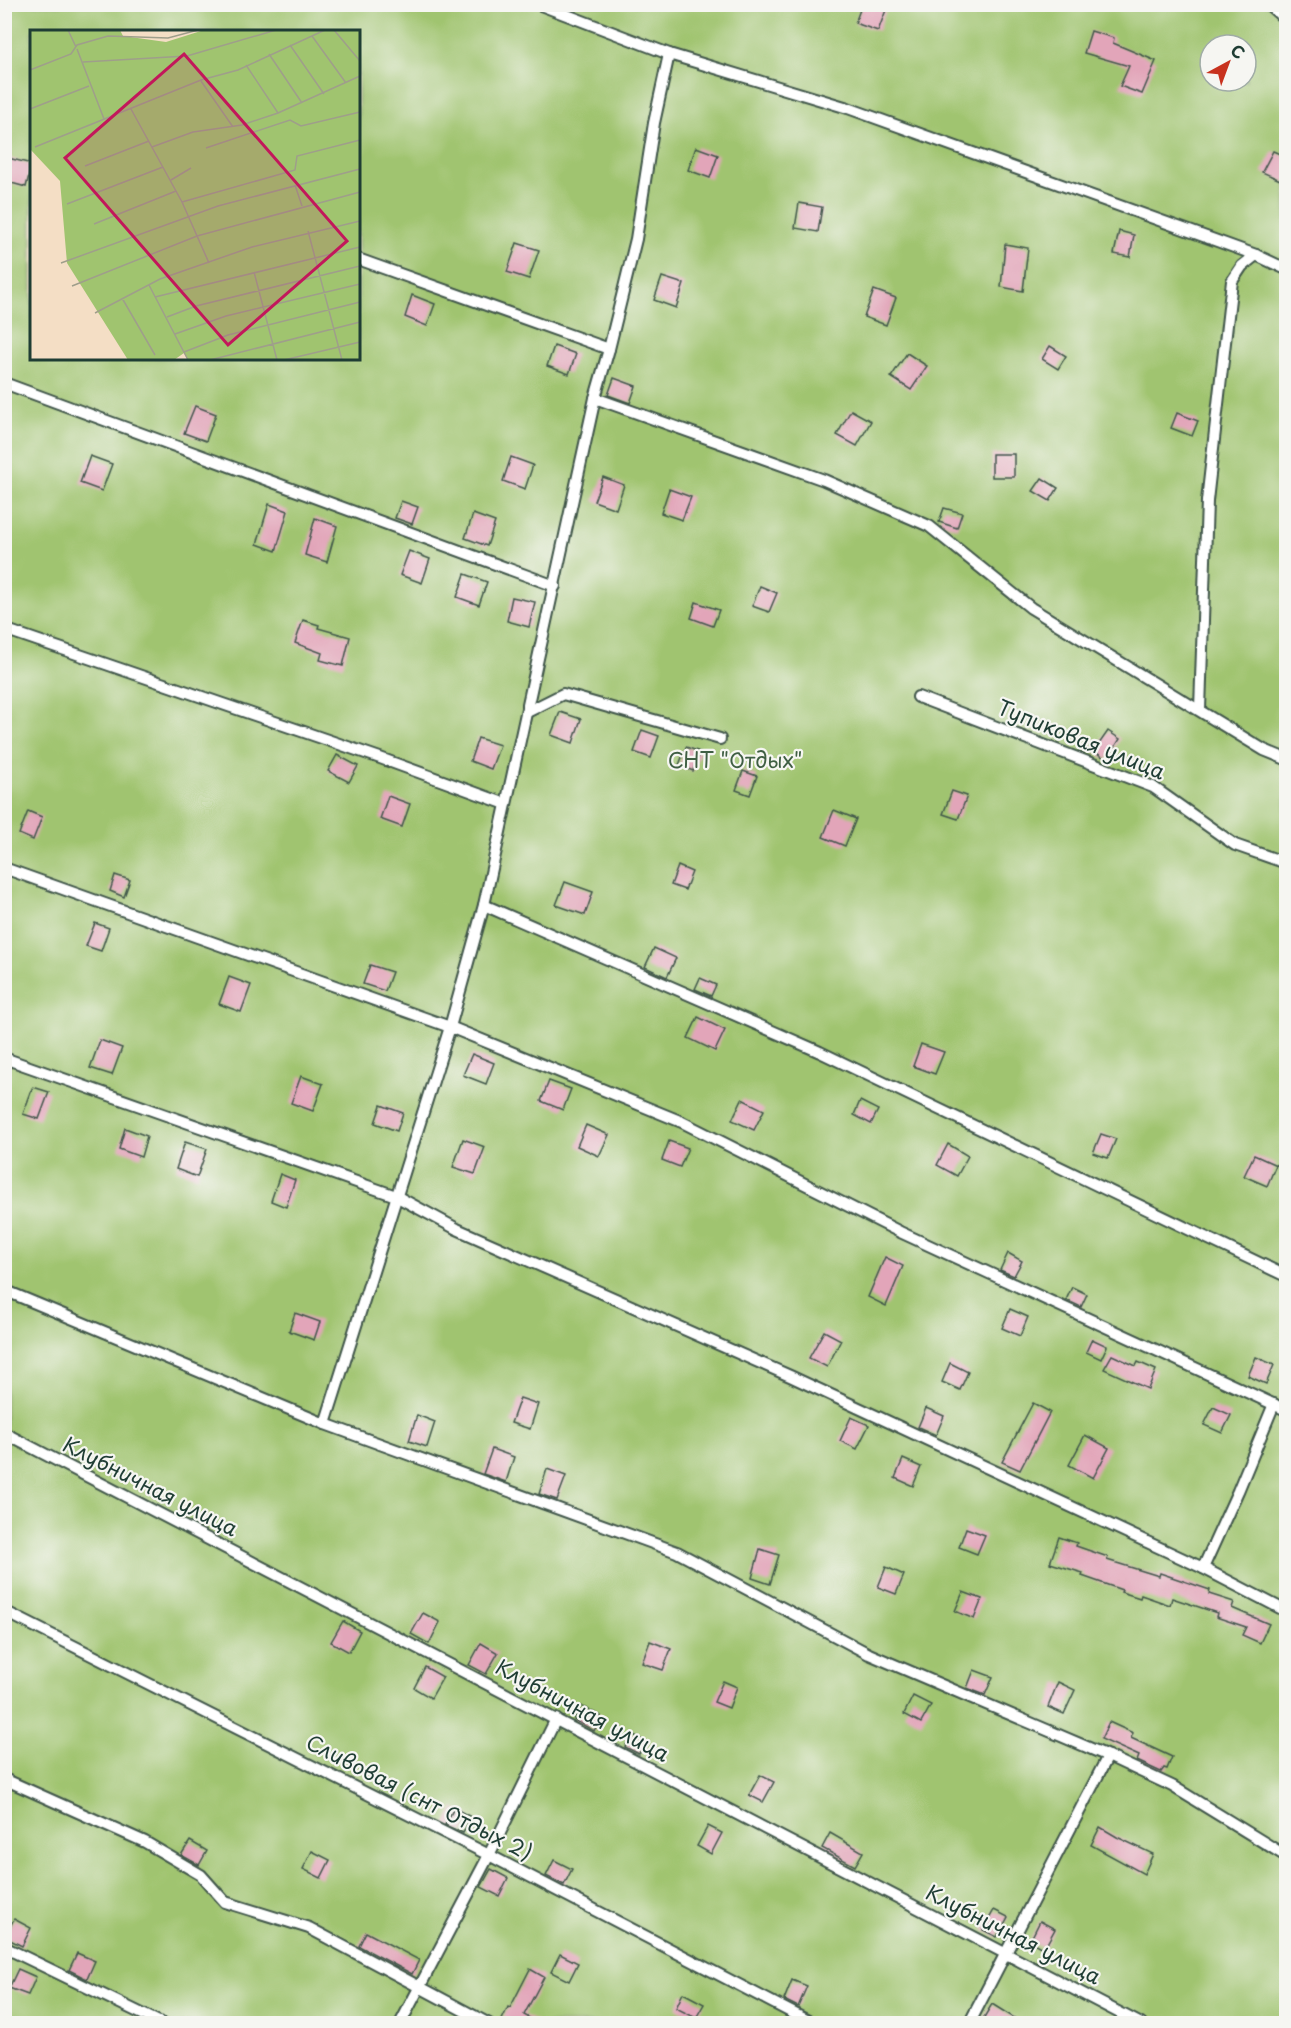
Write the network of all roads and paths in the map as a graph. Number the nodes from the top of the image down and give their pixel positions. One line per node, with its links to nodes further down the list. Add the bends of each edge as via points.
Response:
1 (538, 4): 4 (lane)
2 (1268, 4): 3 (lane)
3 (1287, 20)
4 (669, 54): 5 (lane, via 848,108); 8 (lane, via 636,238)
5 (1256, 255): 7 (lane); 14 (lane, via 1232,281 1207,501)
6 (360, 260): 8 (lane)
7 (1287, 269)
8 (609, 348): 10 (lane)
9 (4, 382): 11 (lane)
10 (595, 398): 11 (lane); 14 (lane, via 824,480 929,526 1031,608)
11 (555, 586): 15 (lane)
12 (4, 628): 18 (lane)
13 (918, 696): 19 (lane, Тупиковая улица, via 1153,787 1235,845)
14 (1200, 709): 17 (lane, via 1264,750)
15 (527, 712): 16 (lane, via 563,694); 18 (lane)
16 (720, 740)
17 (1287, 759)
18 (506, 804): 21 (lane)
19 (1287, 863)
20 (4, 868): 22 (lane)
21 (484, 905): 22 (lane); 25 (lane, via 820,1053)
22 (450, 1027): 24 (lane); 27 (lane, via 682,1122 900,1232)
23 (4, 1058): 24 (lane)
24 (396, 1196): 29 (lane); 31 (lane, via 457,1229 801,1381)
25 (1287, 1276)
26 (4, 1290): 29 (lane)
27 (1274, 1404): 28 (lane); 31 (lane)
28 (1287, 1410)
29 (325, 1424): 35 (lane, via 677,1552 869,1654)
30 (4, 1433): 34 (lane, Клубничная улица)
31 (1203, 1568): 33 (lane)
32 (4, 1611): 37 (lane, Сливовая (снт Отдых 2))
33 (1287, 1611)
34 (556, 1719): 37 (lane); 40 (lane, Клубничная улица)
35 (1108, 1756): 38 (lane, via 1172,1786); 40 (lane)
36 (4, 1779): 41 (lane, via 145,1842 201,1875 225,1902 309,1928)
37 (489, 1855): 41 (lane); 45 (lane, Сливовая (снт Отдых 2))
38 (1287, 1856)
39 (4, 1947): 42 (lane)
40 (1006, 1954): 46 (lane); 47 (lane, Клубничная улица)
41 (418, 1987): 43 (lane); 44 (lane)
42 (163, 2024)
43 (400, 2024)
44 (489, 2024)
45 (814, 2024)
46 (969, 2024)
47 (1141, 2024)

